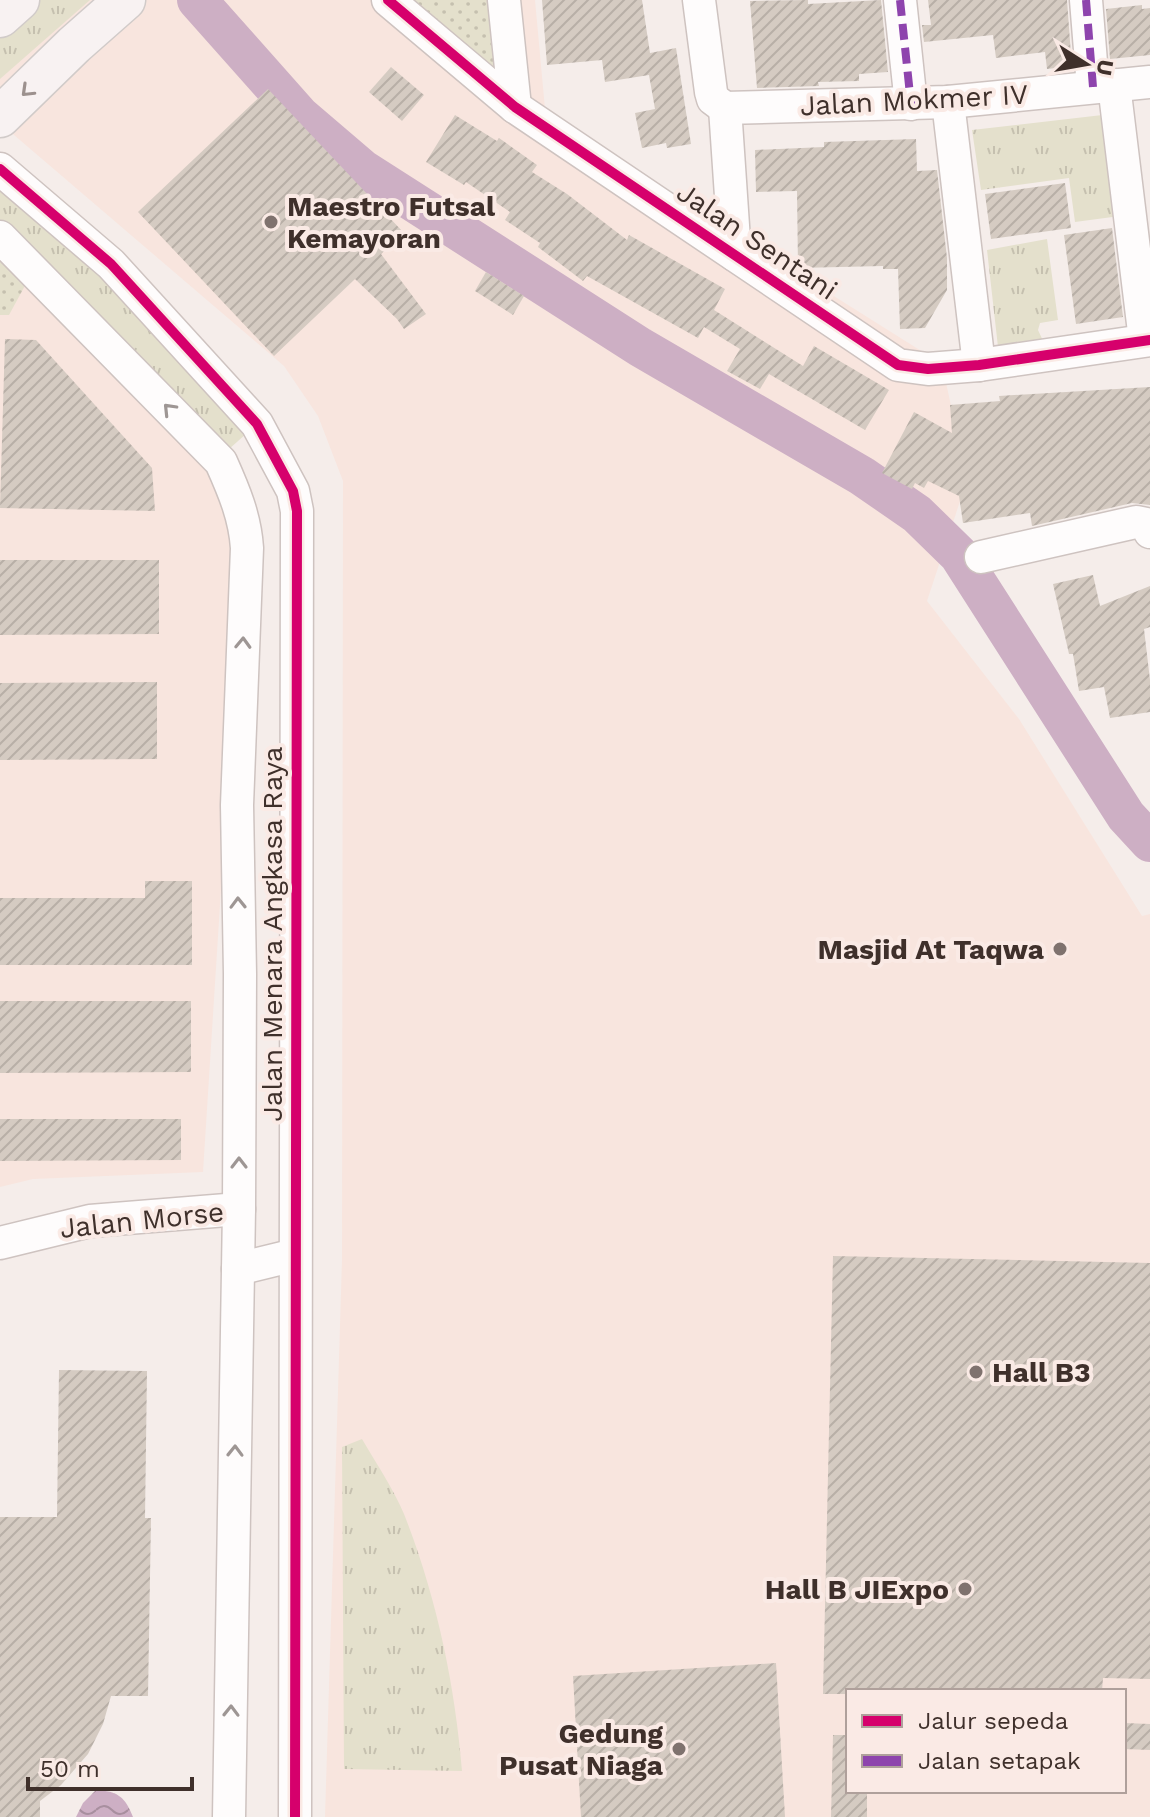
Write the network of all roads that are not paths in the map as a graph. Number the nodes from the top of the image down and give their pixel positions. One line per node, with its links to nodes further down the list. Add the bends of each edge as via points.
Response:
1 (19, 0): 9 (main road)
2 (90, 0): 10 (main road)
3 (125, 0): 17 (main road, one-way to 17)
4 (388, 0): 15 (street, Jalan Sentani)
5 (504, 0): 15 (street)
6 (699, 0): 16 (street, via 711,92)
7 (900, 0): 14 (street)
8 (1086, 0): 12 (street)
9 (0, 17)
10 (0, 79)
11 (1150, 82): 12 (street, Jalan Mokmer IV)
12 (1103, 86): 13 (street, Jalan Mokmer IV); 21 (street)
13 (948, 102): 14 (street, Jalan Mokmer IV); 22 (street)
14 (911, 104): 16 (street, Jalan Mokmer IV)
15 (515, 107): 20 (street, Jalan Sentani)
16 (725, 108): 20 (street)
17 (0, 117)
18 (0, 169): 23 (street, Jalan Menara Angkasa Raya, via 111,264)
19 (0, 237): 24 (street, Jalan Menara Angkasa Raya, one-way to 19)
20 (735, 255): 22 (street, Jalan Sentani, via 898,365)
21 (1148, 340): 22 (street, Jalan Sentani)
22 (979, 365)
23 (266, 440): 24 (street); 25 (street, Jalan Menara Angkasa Raya, via 293,491)
24 (227, 474): 26 (street, Jalan Menara Angkasa Raya)
25 (297, 511): 26 (street); 31 (street, Jalan Menara Angkasa Raya)
26 (246, 527): 29 (street, Jalan Menara Angkasa Raya, one-way to 26, via 237,805)
27 (1150, 532): 28 (street, via 1146,524 1136,522)
28 (981, 557)
29 (239, 1209): 30 (street, Jalan Morse, via 90,1221); 32 (street, Jalan Menara Angkasa Raya)
30 (0, 1243)
31 (295, 1255): 32 (street); 34 (street, Jalan Menara Angkasa Raya)
32 (238, 1269): 33 (street, Jalan Menara Angkasa Raya, one-way to 32)
33 (229, 1817)
34 (295, 1817)

